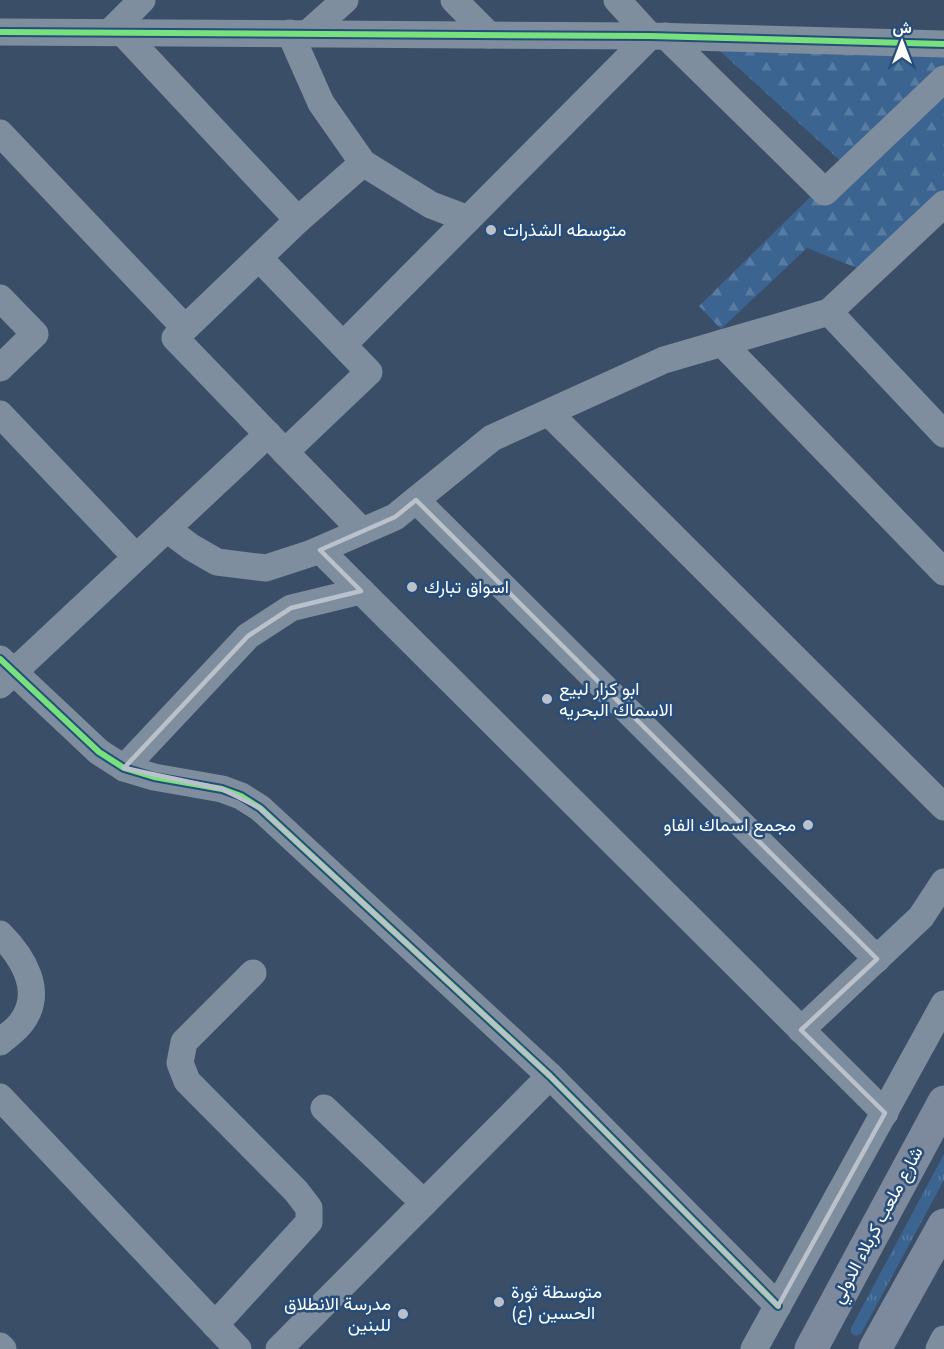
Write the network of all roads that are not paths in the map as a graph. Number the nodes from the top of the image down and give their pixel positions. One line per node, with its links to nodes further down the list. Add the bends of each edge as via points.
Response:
1 (142, 0): 6 (street)
2 (345, 0): 7 (street)
3 (454, 0): 8 (street)
4 (617, 0): 9 (street)
5 (0, 32): 6 (street)
6 (116, 32): 7 (street); 16 (street)
7 (299, 33): 8 (street); 13 (street, via 321,103)
8 (489, 35): 9 (street)
9 (658, 36): 10 (street); 11 (street, via 825,192); 15 (street)
10 (944, 44)
11 (944, 79)
12 (0, 133): 20 (street)
13 (363, 163): 15 (street, via 431,205); 16 (street)
14 (944, 204): 19 (street)
15 (468, 219): 22 (street)
16 (298, 220): 17 (street)
17 (259, 258): 20 (street); 22 (street)
18 (0, 298): 23 (street, via 35,334)
19 (829, 312): 21 (street); 26 (street)
20 (185, 328): 27 (street, via 175,338)
21 (722, 343): 24 (street, via 664,360); 33 (street)
22 (343, 345): 27 (street, via 369,372)
23 (0, 368)
24 (549, 413): 28 (street, via 492,438); 37 (street)
25 (0, 414): 32 (street)
26 (944, 434)
27 (276, 443): 29 (street); 30 (street)
28 (416, 500): 30 (street, via 395,517); 40 (street)
29 (166, 529): 31 (street, via 217,562 266,568); 32 (street)
30 (362, 531): 31 (street)
31 (320, 550): 34 (street)
32 (136, 558): 35 (street)
33 (944, 572)
34 (361, 591): 36 (street, via 291,608 248,636); 43 (street)
35 (4, 672): 36 (street, via 99,752)
36 (124, 768): 45 (street, via 222,789 260,808)
37 (944, 807)
38 (944, 882): 40 (street, via 921,917)
39 (0, 934): 44 (street, via 29,973 32,1001 21,1022)
40 (877, 959): 43 (street)
41 (253, 973): 53 (street, via 184,1042 180,1063 187,1081 296,1191 309,1208 309,1222)
42 (944, 1004): 49 (street)
43 (801, 1030): 49 (street)
44 (0, 1042)
45 (550, 1076): 50 (street); 52 (street)
46 (0, 1097): 53 (street)
47 (944, 1102): 56 (main road, شارع ملعب كربلاء الدولي)
48 (324, 1108): 50 (street)
49 (885, 1113): 52 (street)
50 (424, 1203): 57 (street)
51 (944, 1225): 61 (main road)
52 (778, 1306): 60 (street)
53 (215, 1325): 59 (street)
54 (944, 1339): 62 (street)
55 (0, 1346): 58 (street)
56 (816, 1346)
57 (283, 1347)
58 (3, 1349)
59 (238, 1349)
60 (754, 1349)
61 (875, 1349)
62 (939, 1349)

